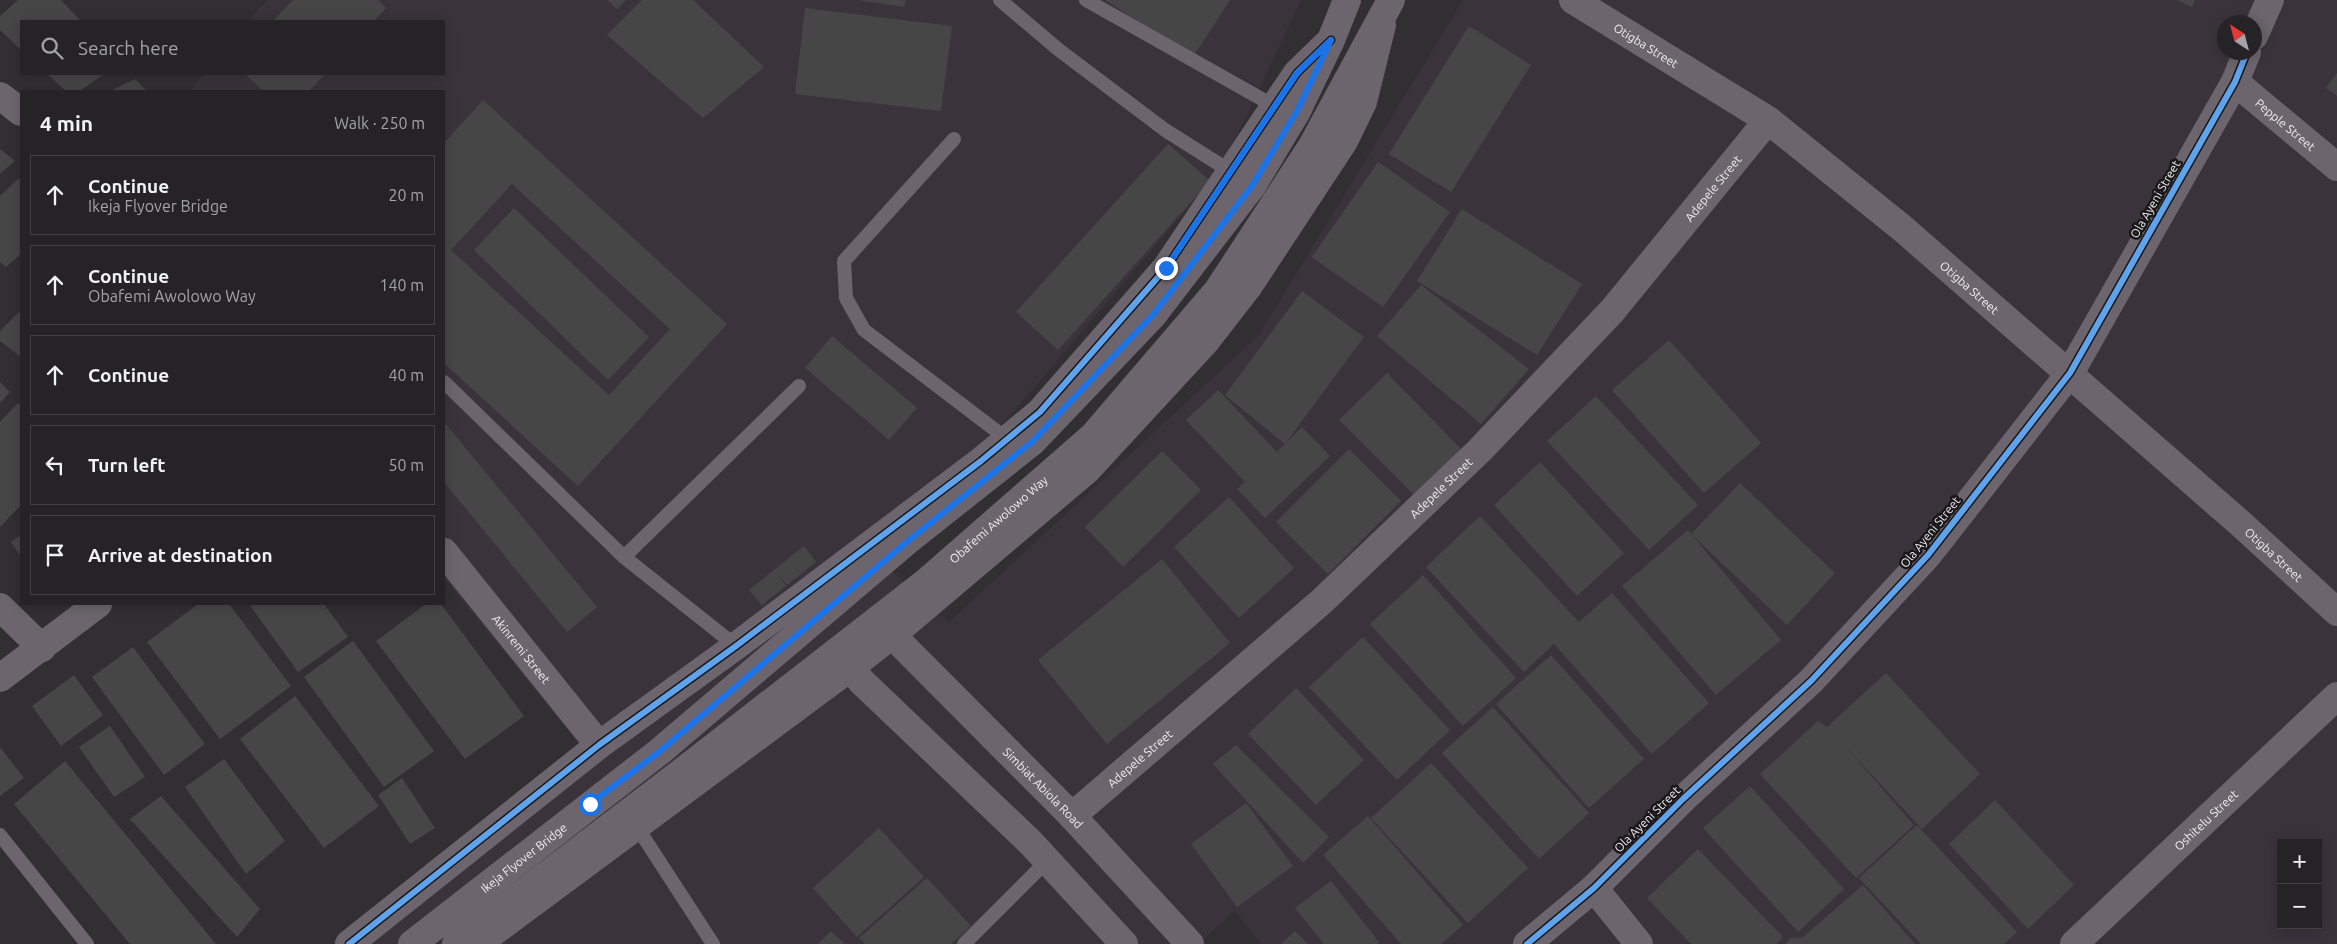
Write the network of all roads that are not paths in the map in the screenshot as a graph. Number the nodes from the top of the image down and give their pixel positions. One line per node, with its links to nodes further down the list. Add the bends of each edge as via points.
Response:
1 (1000, 0): 17 (lane, via 1059,50 1165,130)
2 (1086, 0): 12 (lane)
3 (1347, 0): 8 (main road)
4 (1573, 0): 14 (street, Otigba Street)
5 (2270, 0): 7 (street)
6 (1388, 7): 27 (street, via 1363,102 1344,141 1248,287 1206,341 1087,470); 44 (main road, Obafemi Awolowo Way, via 1312,146 1218,290 1093,436 926,582)
7 (2262, 18)
8 (1331, 40): 12 (street, via 1297,73); 43 (main road, Ikeja Flyover Bridge, via 1297,111 1252,186 1153,315 1032,442 908,541 659,752)
9 (2244, 60): 10 (street, Ola Ayeni Street)
10 (2235, 82): 16 (street, Pepple Street); 18 (street, Ola Ayeni Street)
11 (0, 96): 13 (street)
12 (1274, 106): 17 (street)
13 (20, 111)
14 (1768, 120): 18 (street, Otigba Street, via 1902,228); 34 (street, Adepele Street, via 1612,310 1480,450 1321,602)
15 (954, 139): 21 (lane, via 844,262 846,298 864,330)
16 (2337, 167)
17 (1230, 171): 21 (street, via 1166,268 1040,412)
18 (2070, 373): 26 (street, Otigba Street); 38 (street, Ola Ayeni Street, via 1928,555 1811,681 1683,799)
19 (445, 383): 23 (lane)
20 (799, 386): 23 (lane)
21 (1008, 439): 28 (street)
22 (445, 553): 33 (street, Akinremi Street)
23 (624, 557): 28 (lane)
24 (97, 605): 29 (street)
25 (0, 607): 29 (street)
26 (2337, 612)
27 (892, 635): 30 (street); 34 (street, Simbiat Abiola Road)
28 (736, 646): 33 (street)
29 (42, 648): 31 (street)
30 (851, 667): 35 (street); 37 (street, via 861,681)
31 (0, 678)
32 (2337, 696): 50 (street, Oshitelu Street)
33 (599, 745): 42 (street)
34 (1072, 816): 47 (street, Simbiat Abiola Road)
35 (637, 827): 39 (street); 45 (lane)
36 (0, 835): 41 (lane)
37 (1048, 860): 40 (lane); 46 (street)
38 (1594, 888): 48 (street, Ola Ayeni Street); 49 (street)
39 (489, 941)
40 (971, 942)
41 (87, 944)
42 (349, 944)
43 (412, 944)
44 (456, 944)
45 (713, 944)
46 (1124, 944)
47 (1190, 944)
48 (1527, 944)
49 (1640, 944)
50 (2074, 944)

